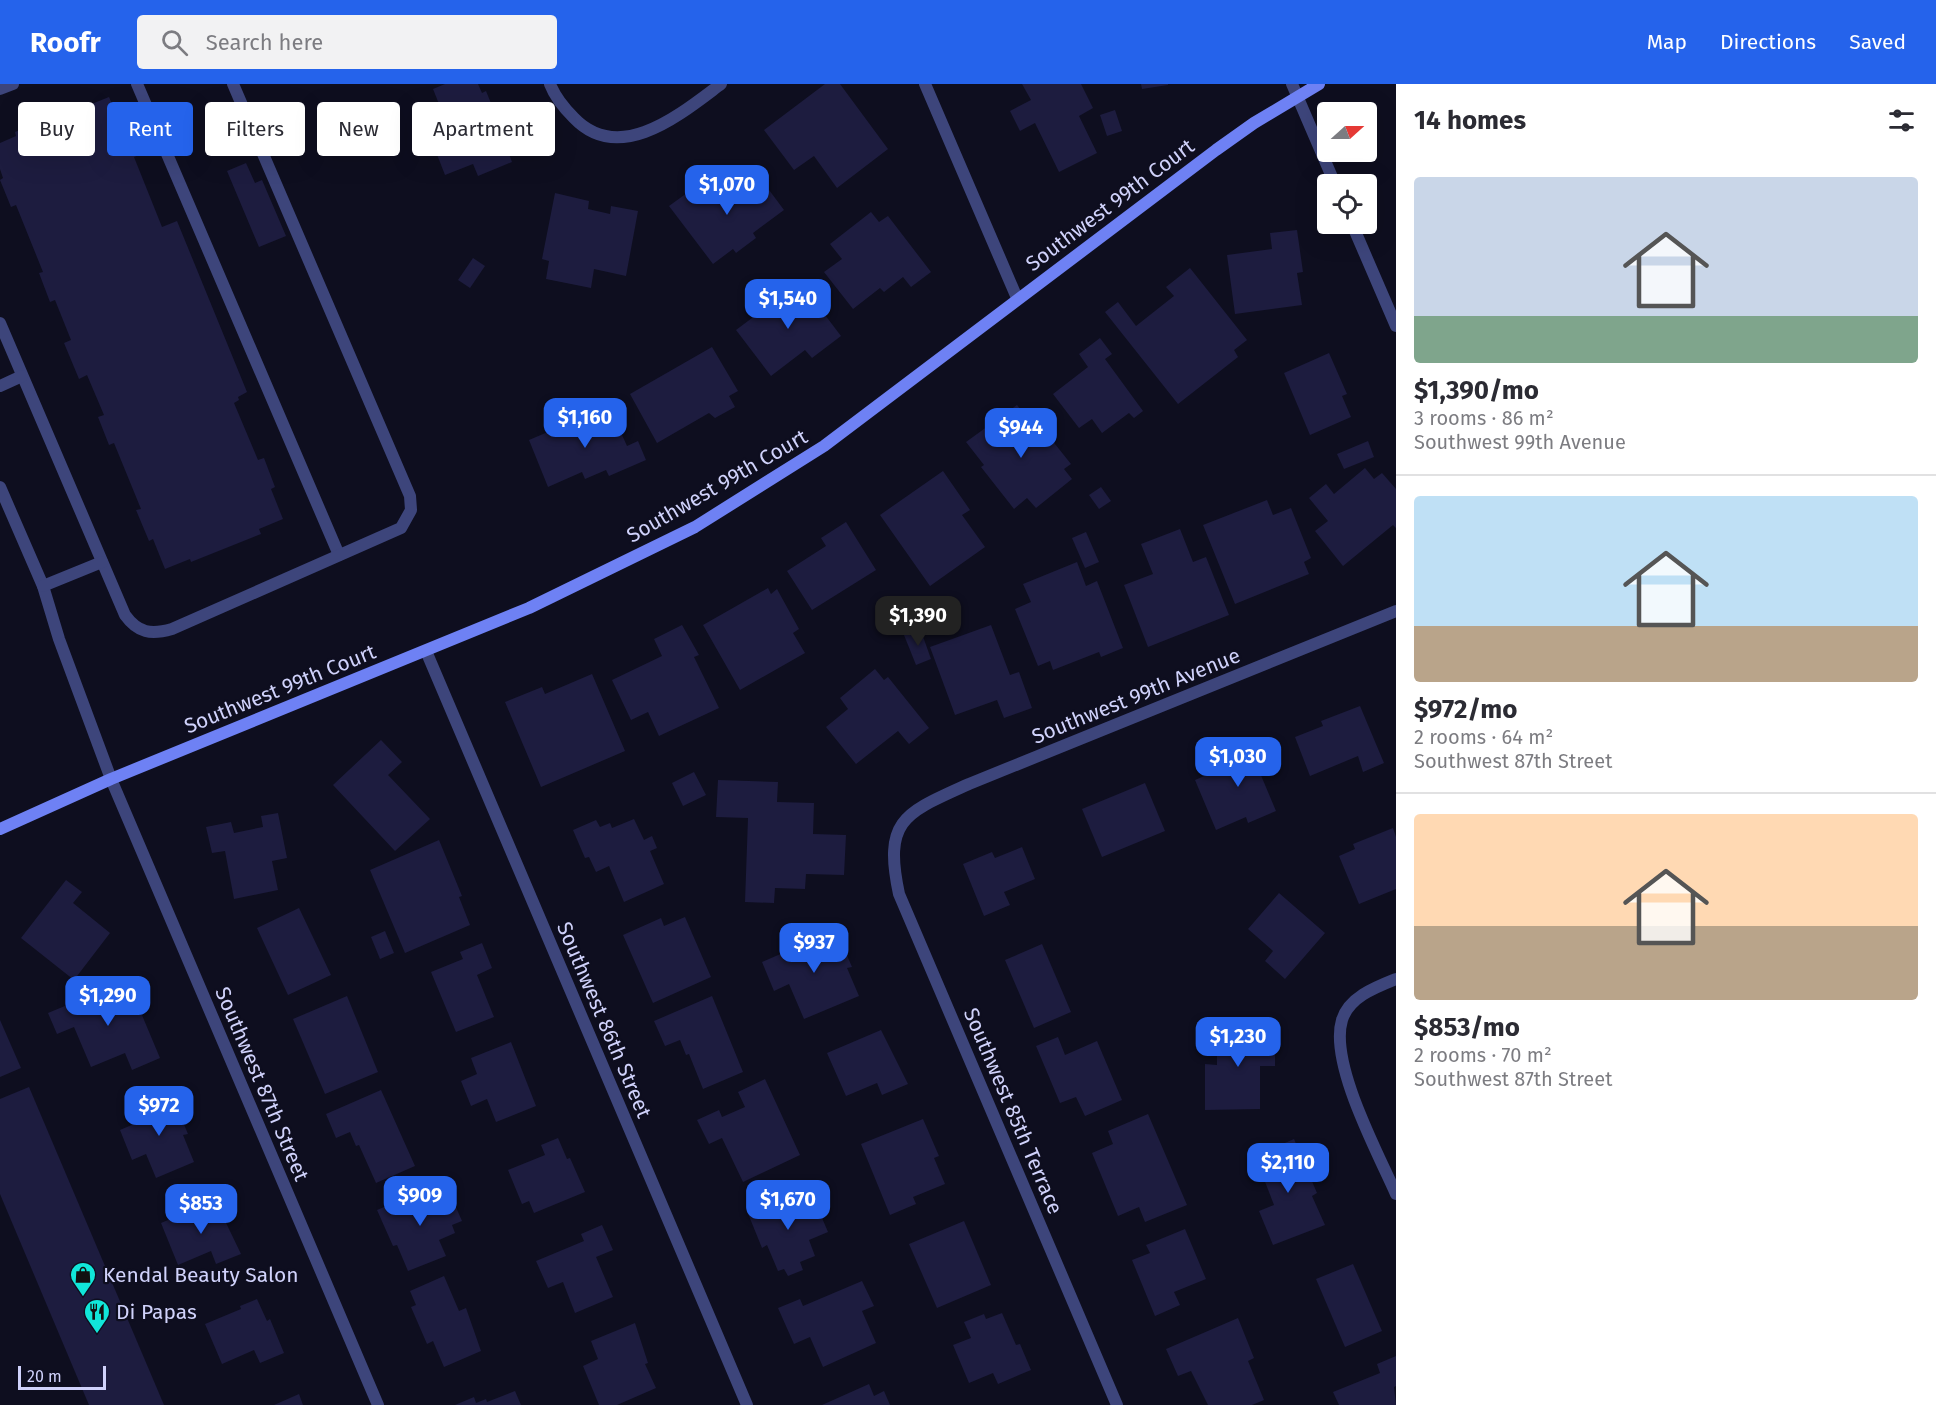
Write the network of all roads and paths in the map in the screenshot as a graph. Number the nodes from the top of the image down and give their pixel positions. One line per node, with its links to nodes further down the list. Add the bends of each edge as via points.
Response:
1 (13, 84): 9 (street)
2 (137, 84): 19 (street)
3 (233, 84): 19 (street, via 410,496 411,510 401,528)
4 (550, 84): 5 (street, via 567,112 591,131 612,137 632,137 653,130)
5 (722, 84)
6 (925, 84): 13 (street)
7 (1292, 84): 10 (street)
8 (1319, 84): 10 (street, Southwest 99th Court)
9 (0, 89)
10 (1298, 97): 11 (street); 13 (street, Southwest 99th Court, via 1245,129)
11 (1331, 174)
12 (1356, 234): 15 (street)
13 (1017, 298): 23 (street, Southwest 99th Court, via 824,447 732,506 658,547)
14 (0, 323): 16 (street)
15 (1396, 326)
16 (22, 376): 17 (street); 20 (street)
17 (0, 386)
18 (0, 487): 21 (street, Southwest 87th Street)
19 (339, 555): 20 (street, via 158,633 133,626)
20 (102, 562): 21 (street)
21 (43, 586): 24 (street, Southwest 87th Street)
22 (1396, 611): 26 (street, Southwest 99th Avenue, via 969,784 912,813)
23 (426, 651): 24 (street, Southwest 99th Court); 30 (street, Southwest 86th Street)
24 (111, 779): 25 (street, Southwest 99th Court); 29 (street, Southwest 87th Street)
25 (0, 829)
26 (897, 829): 31 (street, Southwest 85th Terrace, via 893,847 899,894)
27 (1396, 979): 28 (street, via 1351,1005 1342,1019 1340,1035 1353,1096)
28 (1396, 1194)
29 (378, 1405)
30 (747, 1405)
31 (1118, 1405)

